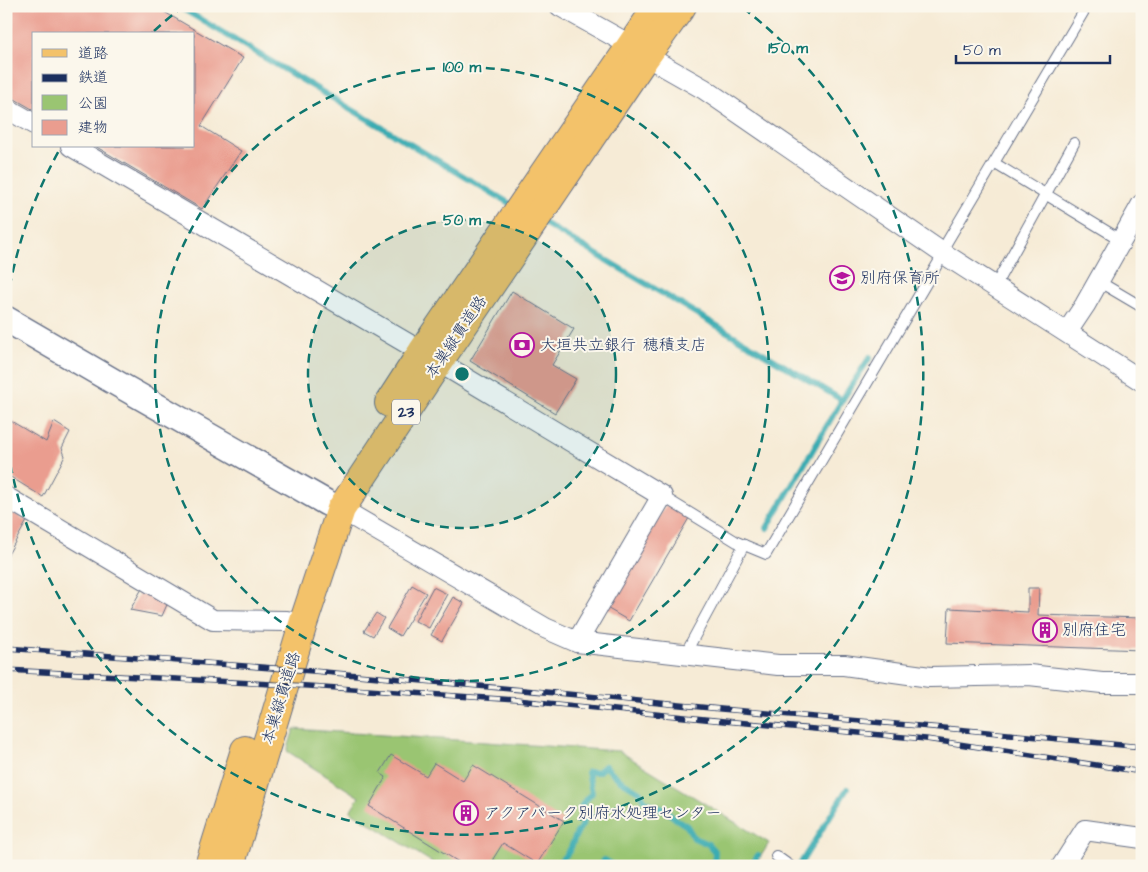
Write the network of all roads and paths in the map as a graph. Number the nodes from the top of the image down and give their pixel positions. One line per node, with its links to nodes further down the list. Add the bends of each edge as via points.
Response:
1 (560, 6): 5 (street)
2 (658, 6): 5 (main road, 本巣縦貫道路 / 23)
3 (682, 6): 5 (main road, 本巣縦貫道路 / 23)
4 (1087, 6): 10 (lane)
5 (638, 51): 14 (street, via 704,89); 20 (main road, 本巣縦貫道路 / 23)
6 (6, 108): 7 (street)
7 (32, 123)
8 (1074, 143): 11 (lane)
9 (75, 148): 20 (street)
10 (994, 163): 11 (lane); 14 (lane)
11 (1045, 194): 13 (lane); 16 (lane)
12 (1142, 204): 13 (street)
13 (1121, 240): 15 (street)
14 (943, 253): 16 (street); 25 (lane, via 766,554)
15 (1098, 281): 17 (lane); 19 (street)
16 (995, 286): 19 (street)
17 (1142, 307)
18 (6, 319): 24 (street)
19 (1067, 332): 21 (street)
20 (430, 357): 22 (street); 24 (main road, 本巣縦貫道路 / 23)
21 (1142, 381)
22 (662, 496): 25 (lane); 27 (street)
23 (6, 497): 26 (street, via 213,620)
24 (334, 506): 26 (main road, 本巣縦貫道路 / 23); 27 (street, via 545,628)
25 (744, 545): 28 (lane)
26 (295, 623): 32 (main road, 本巣縦貫道路 / 23); 33 (main road, 本巣縦貫道路 / 23)
27 (577, 642): 28 (street)
28 (684, 654): 29 (street, via 778,665 844,665 930,678 1028,674 1102,683)
29 (1142, 683)
30 (1142, 838): 35 (street, via 1086,830)
31 (776, 856): 34 (lane)
32 (209, 866)
33 (230, 866)
34 (790, 866)
35 (1062, 866)

